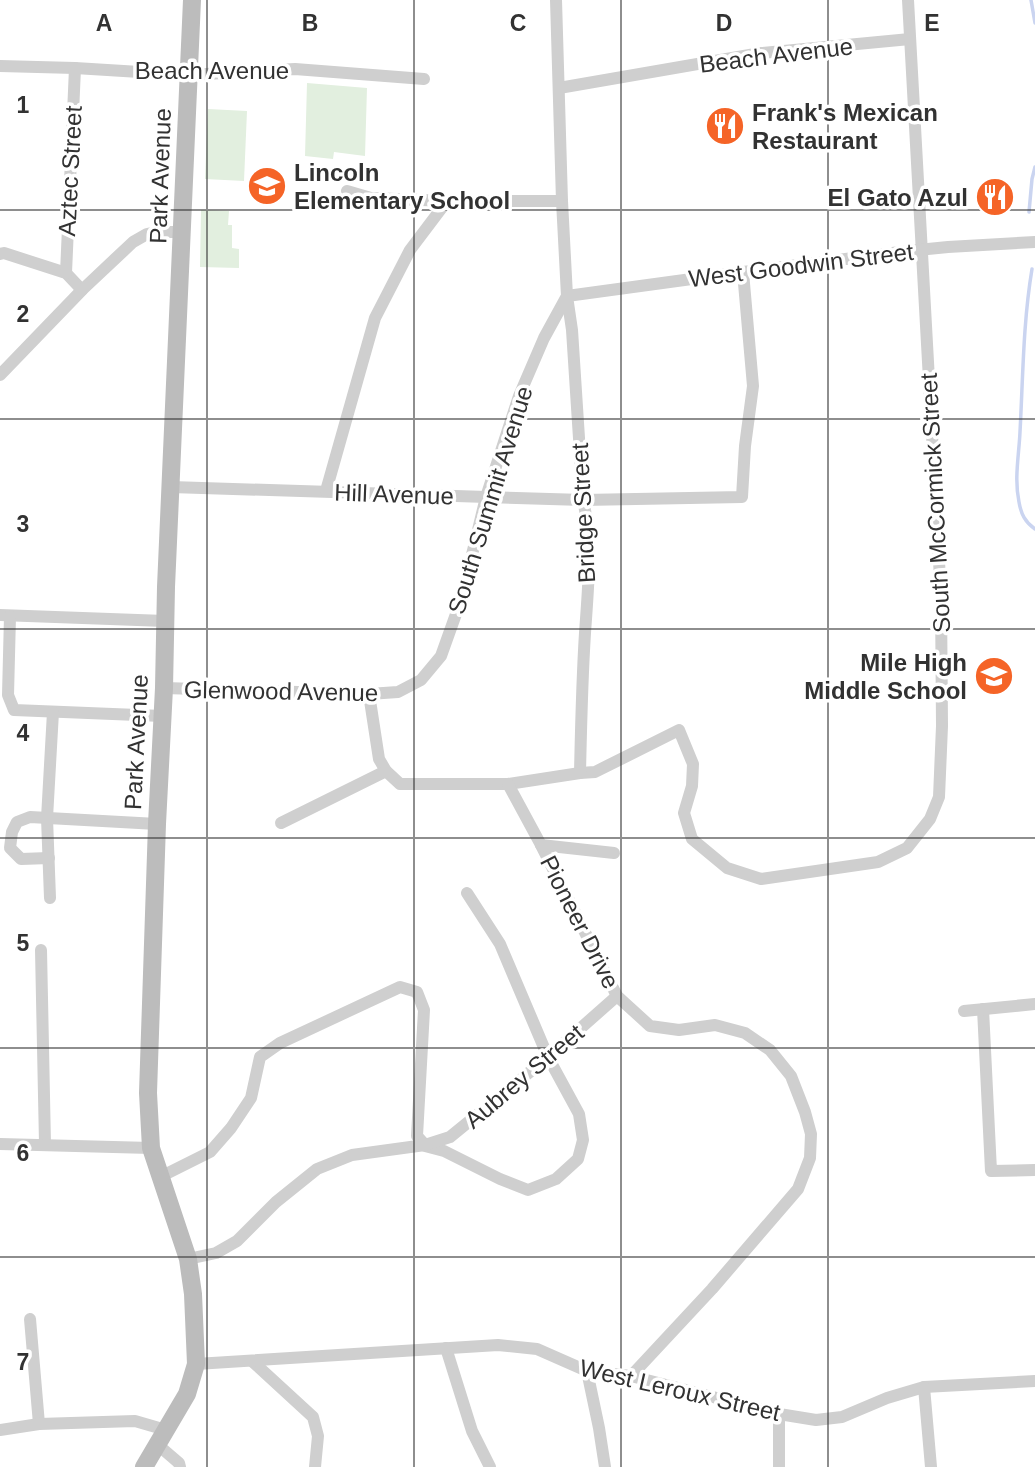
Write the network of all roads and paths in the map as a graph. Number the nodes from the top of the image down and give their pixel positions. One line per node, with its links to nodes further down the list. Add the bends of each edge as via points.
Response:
1 (192, 0): 7 (street, Park Avenue)
2 (556, 0): 9 (street)
3 (908, 0): 4 (street, South McCormick Street)
4 (910, 39): 9 (street, Beach Avenue, via 761,53); 15 (street, South McCormick Street)
5 (0, 66): 6 (street, Beach Avenue)
6 (75, 68): 7 (street, Beach Avenue); 18 (street, Aztec Street)
7 (188, 75): 8 (street, Beach Avenue, via 295,69); 13 (street, Park Avenue)
8 (424, 79)
9 (559, 88): 12 (street)
10 (347, 191): 11 (street, via 371,198)
11 (447, 201): 12 (street); 23 (street, via 410,250 375,317)
12 (562, 201): 20 (street)
13 (182, 232): 19 (street, via 146,234); 22 (street, Park Avenue)
14 (1035, 242): 15 (street, West Goodwin Street)
15 (922, 250): 17 (street, West Goodwin Street); 34 (street, South McCormick Street, via 941,604 939,797 930,819 907,848 878,862 761,879 727,869 692,839 684,813 693,764 679,730 595,772)
16 (0, 254): 18 (street)
17 (743, 272): 20 (street, West Goodwin Street); 25 (street, Hill Avenue, via 753,386 742,497)
18 (66, 273): 19 (street)
19 (82, 290): 21 (street)
20 (567, 296): 24 (street, South Summit Avenue, via 519,396); 25 (street, Bridge Street)
21 (0, 375)
22 (171, 487): 23 (street, Hill Avenue); 27 (street, Park Avenue)
23 (326, 491): 24 (street, Hill Avenue)
24 (486, 497): 25 (street, Hill Avenue); 29 (street, South Summit Avenue, via 461,600 441,656 421,680)
25 (583, 500): 34 (street, Bridge Street, via 588,520 589,586)
26 (5, 615): 27 (street); 31 (street, Glenwood Avenue, via 8,695 14,710)
27 (165, 621): 28 (street, Park Avenue)
28 (164, 688): 30 (street, Glenwood Avenue); 32 (street, Park Avenue)
29 (398, 692): 30 (street, Glenwood Avenue)
30 (369, 694): 33 (street, via 379,760)
31 (53, 712): 32 (street, Glenwood Avenue); 36 (street)
32 (162, 716): 38 (street, Park Avenue)
33 (386, 771): 35 (street, via 400,784); 37 (street)
34 (580, 773): 35 (street)
35 (508, 784): 39 (street, Pioneer Drive)
36 (47, 818): 38 (street); 41 (street); 41 (street, via 17,822 10,848 21,859)
37 (281, 823)
38 (157, 824): 53 (street, Park Avenue, via 148,1093)
39 (541, 845): 40 (street); 45 (street, Pioneer Drive)
40 (614, 853)
41 (49, 858): 43 (street)
42 (467, 893): 49 (street, via 500,944)
43 (50, 898)
44 (41, 950): 51 (street)
45 (617, 996): 49 (street, Aubrey Street); 62 (street, Pioneer Drive, via 650,1026 679,1030 715,1025 745,1033 770,1050 791,1076 811,1134 810,1158 798,1189)
46 (1035, 1004): 47 (street)
47 (983, 1009): 48 (street); 54 (street, via 991,1171)
48 (964, 1011)
49 (548, 1057): 52 (street, Aubrey Street, via 450,1137); 52 (street, via 579,1114 583,1140 578,1159 556,1179 528,1190)
50 (0, 1143): 51 (street)
51 (45, 1144): 53 (street)
52 (425, 1145): 55 (street, via 416,1136 424,1010 417,992 400,987 280,1043 260,1057 251,1098 231,1128 209,1152); 56 (street, via 352,1155 317,1169 237,1241 215,1253)
53 (151, 1148): 55 (street, Park Avenue)
54 (1035, 1170)
55 (160, 1177): 56 (street, Park Avenue)
56 (188, 1259): 60 (street, Park Avenue)
57 (30, 1319): 66 (street)
58 (446, 1348): 59 (street, West Leroux Street); 61 (street, West Leroux Street, via 498,1345 537,1349); 72 (street, via 472,1431)
59 (252, 1361): 60 (street, West Leroux Street); 71 (street, via 313,1417 318,1436)
60 (196, 1364): 68 (street, Park Avenue, via 187,1394)
61 (587, 1371): 62 (street, West Leroux Street); 73 (street)
62 (631, 1376): 65 (street, West Leroux Street)
63 (1035, 1381): 64 (street, West Leroux Street)
64 (925, 1387): 65 (street, West Leroux Street, via 842,1417 816,1420); 75 (street)
65 (779, 1414): 74 (street)
66 (39, 1424): 67 (street); 68 (street, via 135,1421)
67 (0, 1430)
68 (162, 1438): 69 (street, Park Avenue); 70 (street)
69 (144, 1467)
70 (180, 1467)
71 (314, 1467)
72 (491, 1467)
73 (605, 1467)
74 (779, 1467)
75 (931, 1467)

